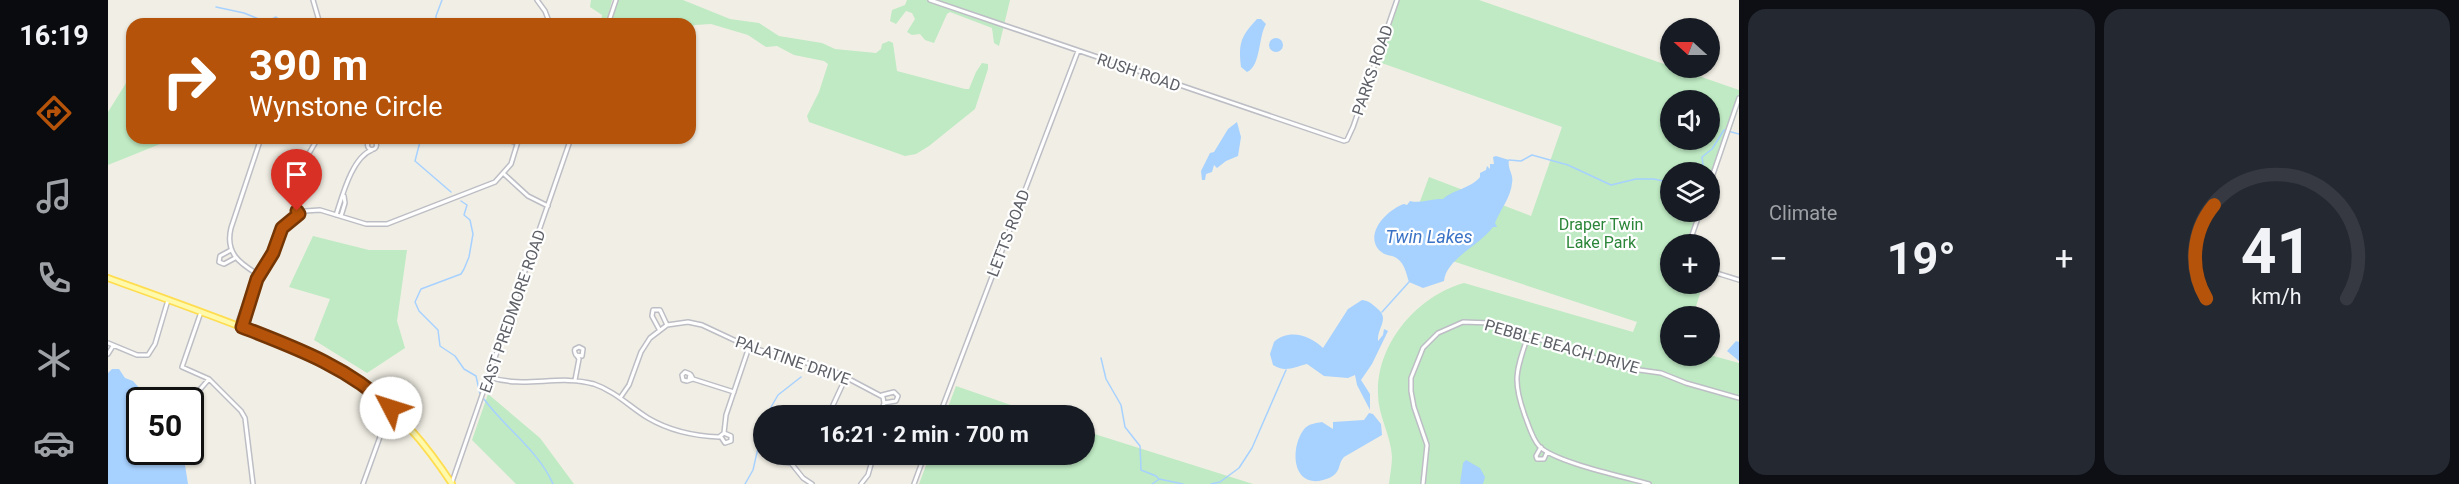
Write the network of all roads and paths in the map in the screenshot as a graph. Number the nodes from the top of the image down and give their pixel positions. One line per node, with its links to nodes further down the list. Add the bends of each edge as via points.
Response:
1 (313, 0): 6 (street)
2 (539, 0): 7 (street)
3 (616, 0): 8 (street)
4 (930, 0): 9 (street, RUSH ROAD)
5 (1397, 0): 11 (street, PARKS ROAD)
6 (318, 18)
7 (547, 18)
8 (610, 18)
9 (1078, 51): 11 (street, RUSH ROAD, via 1332,139); 57 (street, LETTS ROAD)
10 (1739, 98): 21 (street)
11 (1347, 140)
12 (259, 144): 28 (street, via 231,228)
13 (314, 144): 25 (street, via 296,185 294,198)
14 (368, 144): 18 (street)
15 (376, 144): 19 (street)
16 (518, 144): 22 (street)
17 (569, 144): 24 (street, EAST PREDMORE ROAD)
18 (367, 147): 19 (street); 20 (street)
19 (372, 150): 20 (street)
20 (367, 152): 23 (street, via 351,173)
21 (1717, 162)
22 (504, 174): 24 (street, via 528,196); 27 (street, via 487,186 387,224 373,225)
23 (344, 196): 26 (street); 27 (street)
24 (548, 206): 45 (street, EAST PREDMORE ROAD)
25 (299, 214): 26 (street, via 315,210); 31 (street, via 282,228)
26 (336, 215): 27 (street)
27 (341, 216)
28 (231, 250): 29 (street); 29 (street, via 220,256 219,262 224,264)
29 (235, 258): 31 (street)
30 (1720, 274): 33 (street)
31 (259, 275): 37 (street)
32 (108, 278): 34 (main road)
33 (1739, 280)
34 (168, 300): 35 (main road); 41 (street, via 148,355)
35 (201, 312): 37 (main road); 48 (street, via 182,364 184,369)
36 (667, 325): 38 (street, PALATINE DRIVE); 38 (street, PALATINE DRIVE, via 660,310 653,310); 42 (street, PALATINE DRIVE, via 695,322)
37 (239, 326): 58 (main road, via 331,364)
38 (659, 329): 53 (street, PALATINE DRIVE, via 644,347 634,376)
39 (1528, 336): 54 (street, PEBBLE BEACH DRIVE, via 1625,368 1661,373); 61 (street, via 1516,370 1516,386); 72 (street, PEBBLE BEACH DRIVE, via 1491,323 1462,322 1438,333 1423,348 1414,369 1411,391 1427,445)
40 (108, 343): 41 (street)
41 (114, 345): 43 (street)
42 (748, 346): 47 (street, PALATINE DRIVE); 51 (street)
43 (108, 354)
44 (580, 357): 44 (street, via 575,349 581,347 584,350); 49 (street)
45 (489, 377): 49 (street, via 519,384); 68 (street, EAST PREDMORE ROAD)
46 (692, 377): 46 (street, via 683,380 682,374 688,372); 51 (street)
47 (846, 377): 52 (street, PALATINE DRIVE); 56 (street)
48 (209, 379): 50 (street); 66 (street, via 245,418)
49 (575, 380): 53 (street, via 604,388)
50 (202, 387)
51 (734, 392): 59 (street)
52 (882, 395): 55 (street); 55 (street, PALATINE DRIVE, via 894,392 898,396 896,401)
53 (620, 398): 60 (street, via 649,419 670,428)
54 (1739, 398)
55 (884, 403)
56 (833, 405)
57 (943, 405)
58 (391, 408): 67 (street); 68 (main road, via 421,440)
59 (724, 433): 60 (street); 60 (street, via 731,436 731,441 725,443)
60 (721, 437)
61 (1540, 447): 62 (street); 62 (street, via 1538,460)
62 (1548, 452): 73 (street)
63 (793, 465): 69 (street)
64 (871, 465): 70 (street)
65 (921, 465): 71 (street)
66 (253, 484)
67 (363, 484)
68 (452, 484)
69 (812, 484)
70 (861, 484)
71 (914, 484)
72 (1423, 484)
73 (1649, 484)

